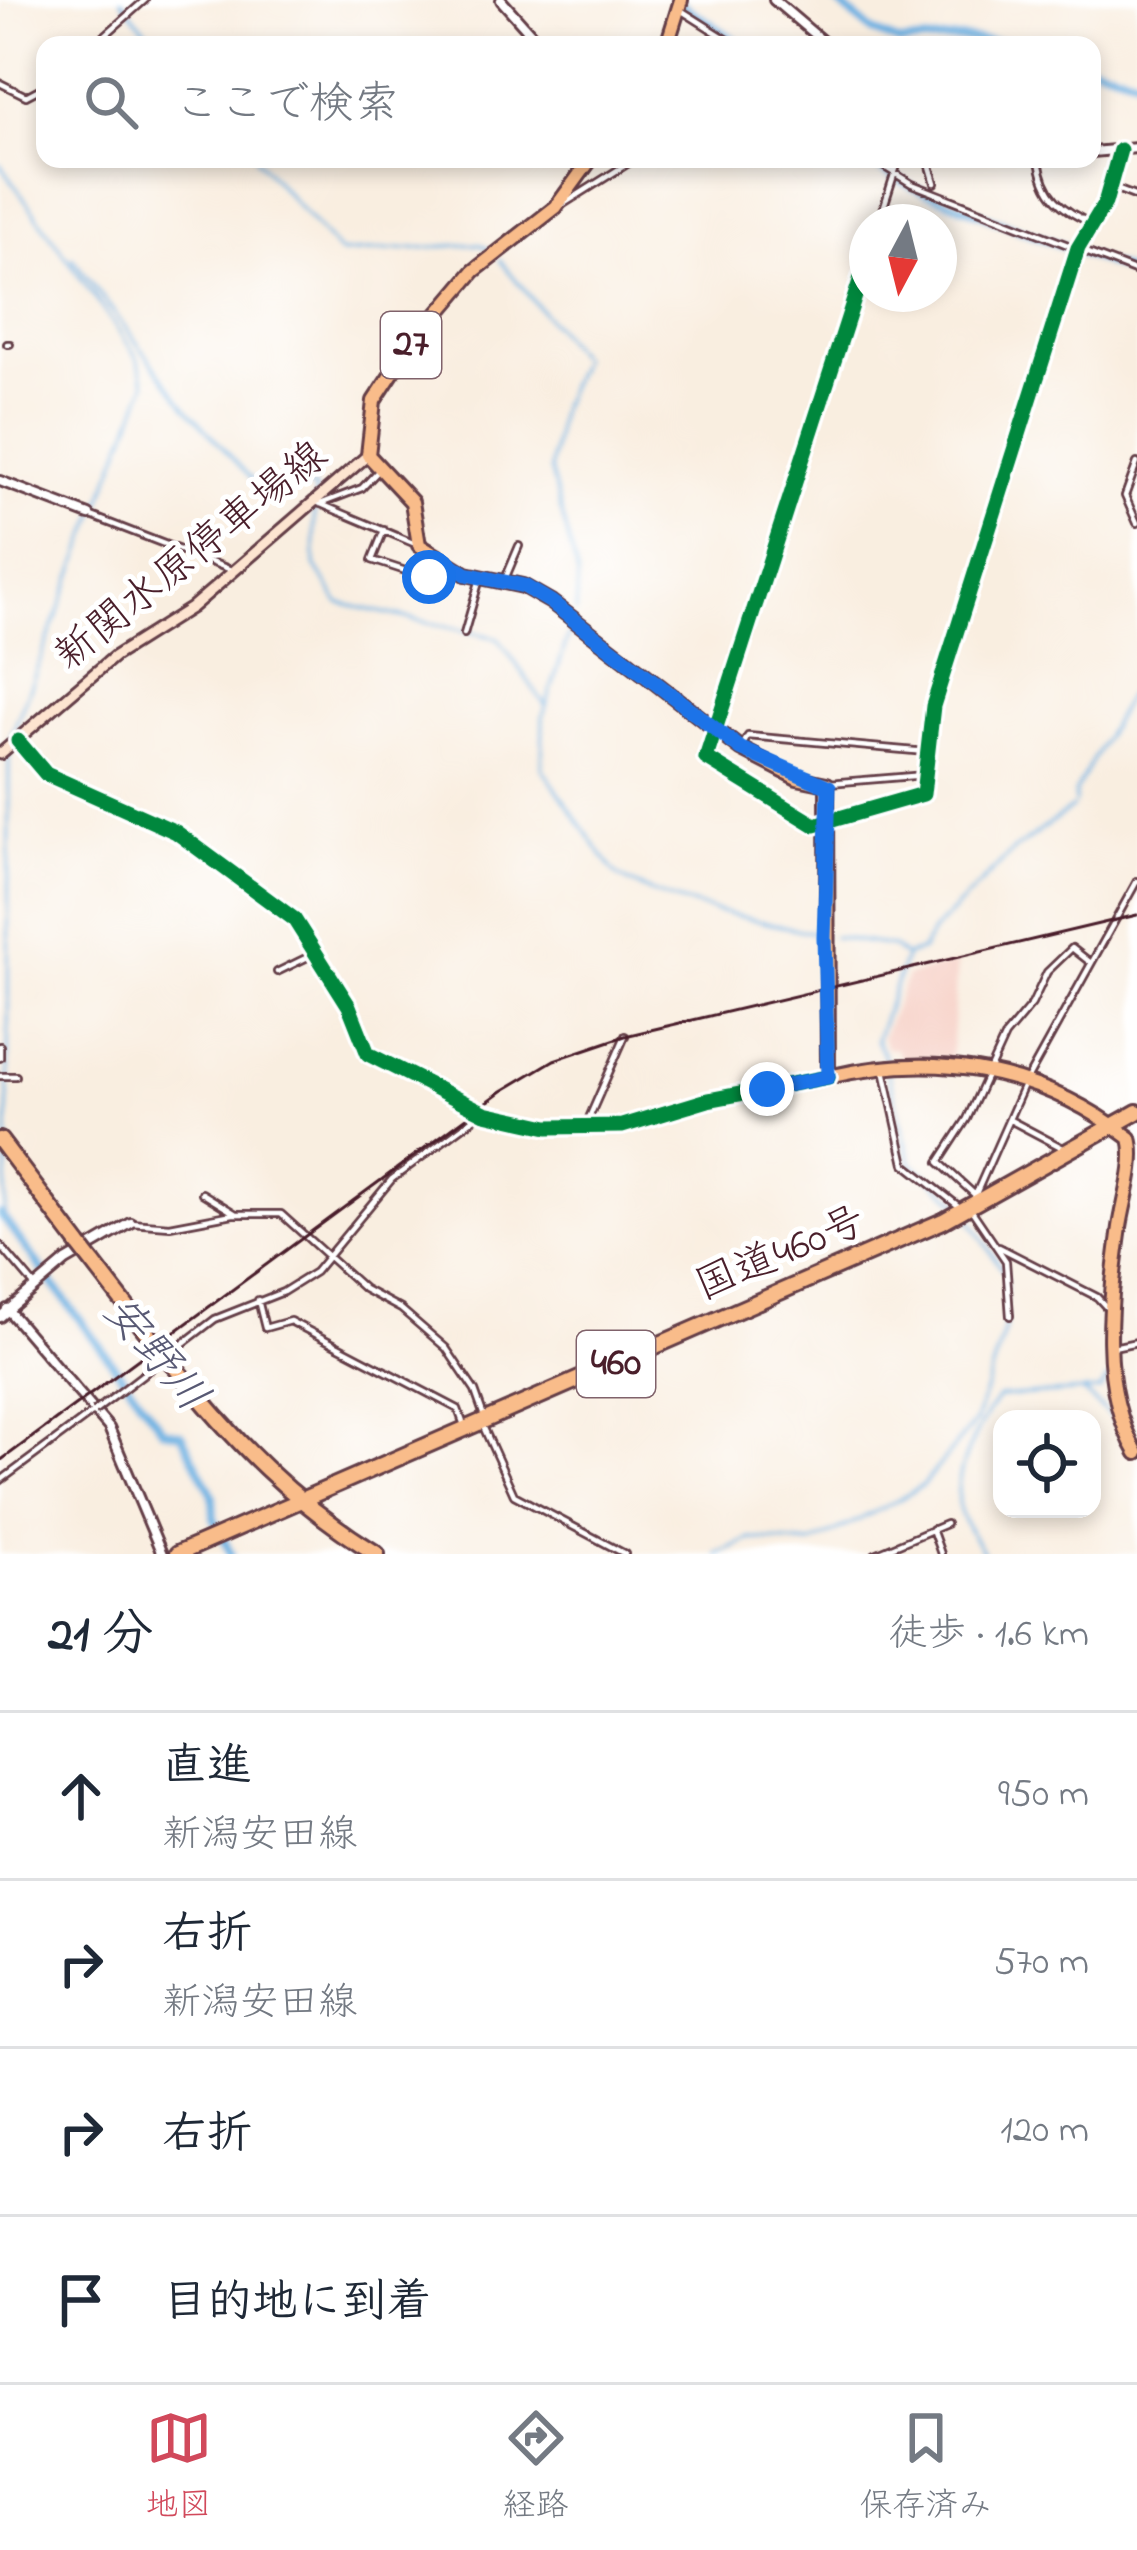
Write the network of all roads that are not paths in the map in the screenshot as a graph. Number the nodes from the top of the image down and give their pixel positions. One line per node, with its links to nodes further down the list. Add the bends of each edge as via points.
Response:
1 (145, 0): 5 (street)
2 (502, 0): 6 (street)
3 (774, 0): 9 (street)
4 (680, 4): 7 (main road); 8 (street)
5 (104, 36)
6 (533, 36)
7 (670, 36)
8 (724, 36)
9 (816, 36)
10 (0, 83): 11 (street, via 26,96)
11 (36, 91)
12 (1137, 148): 13 (street)
13 (1120, 149): 14 (street); 23 (street)
14 (1101, 151)
15 (585, 168): 26 (main road, 27)
16 (620, 168): 26 (street)
17 (884, 168): 21 (street)
18 (896, 168): 21 (street)
19 (931, 168): 22 (street)
20 (1041, 168): 27 (street, via 1047,192)
21 (894, 176): 25 (street); 28 (street)
22 (935, 183)
23 (1111, 187): 24 (street); 27 (street)
24 (1137, 197)
25 (885, 204)
26 (556, 208): 31 (main road, 27, via 466,279 380,388)
27 (1095, 225): 28 (street)
28 (1078, 251): 29 (street); 49 (street, via 933,706)
29 (1137, 272)
30 (850, 312): 46 (street)
31 (368, 455): 33 (main road); 35 (main road, 新関水原停車場線)
32 (1137, 463): 37 (street, via 1126,496)
33 (379, 470): 35 (street, via 362,488); 39 (main road, via 412,502)
34 (0, 481): 36 (street)
35 (318, 503): 38 (street); 42 (main road, 新関水原停車場線)
36 (89, 515): 42 (street)
37 (1137, 523)
38 (384, 530): 39 (street); 41 (street, via 372,560 427,578)
39 (418, 545): 41 (main road)
40 (519, 546): 44 (street)
41 (440, 557): 43 (main road)
42 (234, 571): 47 (main road, 新関水原停車場線, via 167,627 115,656)
43 (480, 577): 44 (main road); 45 (street)
44 (504, 581): 46 (main road, via 566,611)
45 (465, 632)
46 (715, 730): 48 (main road); 53 (street, via 708,763 810,824)
47 (16, 743): 50 (main road, 新関水原停車場線); 55 (street, via 46,774 199,848 294,919)
48 (741, 749): 49 (street, via 748,736); 52 (main road)
49 (926, 752): 51 (street)
50 (1, 754)
51 (925, 775): 52 (street); 53 (street, via 919,797)
52 (827, 784): 53 (main road)
53 (829, 821): 65 (main road)
54 (1137, 881): 56 (street)
55 (316, 953): 57 (street); 67 (street, via 368,1054)
56 (1092, 963): 62 (street, via 1072,948 1047,972); 66 (street)
57 (278, 972)
58 (625, 1036): 71 (street)
59 (0, 1046): 60 (street)
60 (0, 1058)
61 (887, 1064): 62 (main road); 65 (main road); 76 (street, via 905,1164)
62 (987, 1071): 66 (main road); 76 (street, via 939,1164)
63 (1, 1076): 64 (street)
64 (16, 1076)
65 (828, 1077): 71 (street, via 622,1126)
66 (1024, 1083): 69 (street); 70 (main road)
67 (483, 1112): 71 (street, via 529,1125); 81 (street, via 392,1179)
68 (1137, 1112): 70 (highway, 国道460号 / 460)
69 (1010, 1120): 73 (street); 76 (street)
70 (1111, 1126): 73 (highway, 国道460号 / 460); 74 (main road)
71 (585, 1127)
72 (0, 1140): 94 (highway, bridge, via 214,1417)
73 (1068, 1150): 76 (highway, 国道460号 / 460)
74 (1137, 1152): 85 (main road)
75 (202, 1193): 77 (street)
76 (969, 1204): 80 (street); 90 (highway, 国道460号 / 460)
77 (236, 1214): 78 (street); 81 (street, via 280,1214)
78 (129, 1224): 82 (street)
79 (0, 1245): 82 (street)
80 (993, 1245): 85 (street); 86 (street, via 1009,1270)
81 (328, 1257): 83 (street, via 308,1277); 90 (street, via 446,1348 475,1391)
82 (36, 1283): 84 (street)
83 (258, 1300): 91 (street, via 265,1328 290,1321 458,1409); 93 (street, via 207,1324)
84 (7, 1309): 87 (street); 101 (street, via 110,1428)
85 (1112, 1309): 89 (main road)
86 (1010, 1316)
87 (0, 1317)
88 (1137, 1342): 89 (street)
89 (1112, 1347): 92 (main road, via 1118,1410)
90 (483, 1420): 91 (highway, 国道460号 / 460); 104 (street, via 519,1501)
91 (465, 1429): 95 (highway, 国道460号 / 460)
92 (1137, 1453)
93 (0, 1481)
94 (281, 1484): 96 (highway); 97 (highway, via 288,1499)
95 (319, 1492): 96 (highway, 国道460号 / 460); 98 (highway)
96 (300, 1500): 97 (highway, 国道460号 / 460); 98 (highway)
97 (281, 1508): 102 (highway, 国道460号 / 460)
98 (316, 1513): 103 (highway)
99 (946, 1524): 100 (street)
100 (932, 1529): 105 (street); 106 (street)
101 (162, 1554)
102 (177, 1554)
103 (377, 1554)
104 (625, 1554)
105 (875, 1554)
106 (941, 1554)

